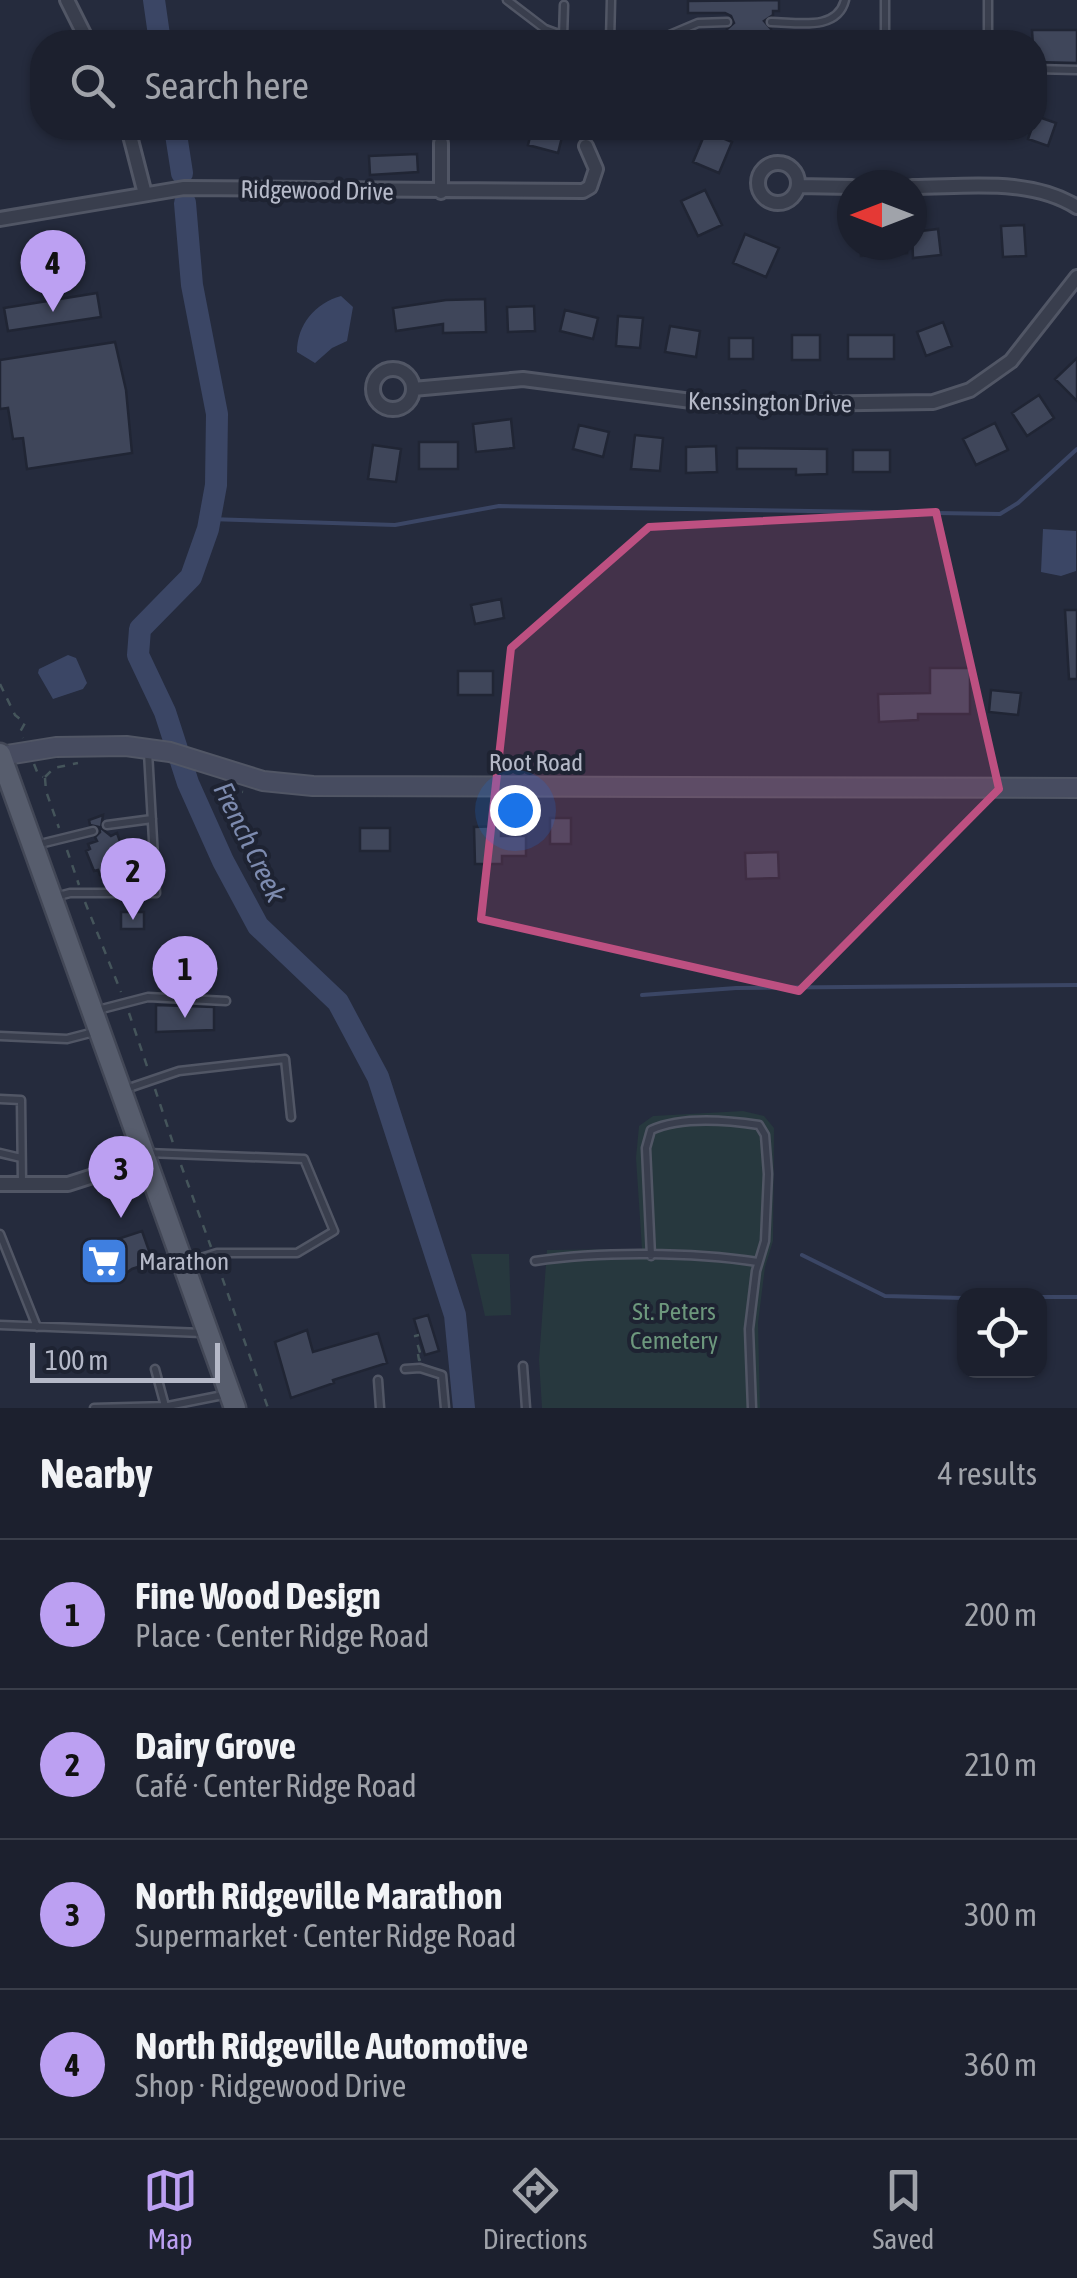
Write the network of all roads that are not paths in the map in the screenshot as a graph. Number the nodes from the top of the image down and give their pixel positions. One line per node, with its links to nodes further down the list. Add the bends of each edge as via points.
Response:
1 (67, 0): 10 (street)
2 (507, 0): 11 (lane)
3 (611, 0): 13 (lane)
4 (845, 0): 9 (lane, via 830,20)
5 (885, 0): 15 (lane)
6 (988, 0): 16 (lane)
7 (564, 5): 12 (lane)
8 (727, 22): 14 (lane)
9 (770, 22)
10 (82, 30)
11 (548, 30)
12 (563, 30)
13 (610, 30)
14 (684, 30)
15 (884, 30)
16 (988, 30)
17 (1047, 69): 18 (lane)
18 (1077, 70)
19 (131, 140): 26 (street)
20 (441, 144): 25 (street)
21 (586, 146): 25 (street, Ridgewood Drive, via 596,169 583,191)
22 (798, 186): 23 (street)
23 (837, 186)
24 (927, 187): 27 (street, via 1023,187)
25 (441, 192): 26 (street, Ridgewood Drive, via 195,188)
26 (145, 194): 28 (street, Ridgewood Drive)
27 (1077, 208)
28 (0, 219)
29 (1077, 276): 30 (street, Kenssington Drive, via 1011,362 970,390 934,402 722,406 522,378)
30 (413, 389)
31 (147, 748): 32 (street, Root Road, via 68,746); 33 (street, Root Road, via 263,780 313,786); 34 (lane)
32 (0, 755): 37 (main road)
33 (1077, 788)
34 (152, 819): 35 (lane); 38 (lane, via 156,893)
35 (107, 826)
36 (93, 831): 37 (lane)
37 (34, 846): 38 (main road)
38 (54, 897): 40 (main road)
39 (226, 1001): 40 (lane, via 148,998 125,1002)
40 (96, 1021): 41 (lane, via 68,1038); 42 (main road)
41 (0, 1036)
42 (122, 1090): 44 (lane, via 179,1071 285,1059); 46 (main road)
43 (0, 1099): 47 (lane, via 21,1100)
44 (291, 1117)
45 (0, 1153): 47 (lane)
46 (145, 1156): 49 (street, via 85,1180); 54 (main road); 54 (lane, via 304,1159 334,1231 297,1254 214,1254)
47 (22, 1158): 49 (lane)
48 (0, 1184): 49 (street)
49 (22, 1184)
50 (0, 1234): 56 (lane)
51 (651, 1256): 52 (lane); 53 (lane); 53 (lane, via 651,1130 666,1123 734,1121 759,1126 766,1135)
52 (535, 1260)
53 (759, 1262): 68 (lane, via 749,1329)
54 (183, 1264): 57 (main road)
55 (0, 1324): 56 (lane)
56 (37, 1327): 57 (lane)
57 (208, 1333): 62 (main road)
58 (523, 1366): 67 (lane)
59 (155, 1369): 63 (lane)
60 (405, 1369): 66 (lane, via 442,1375)
61 (378, 1380): 65 (lane)
62 (232, 1401): 63 (lane)
63 (165, 1406): 64 (lane)
64 (94, 1408)
65 (380, 1408)
66 (445, 1408)
67 (526, 1408)
68 (752, 1408)

